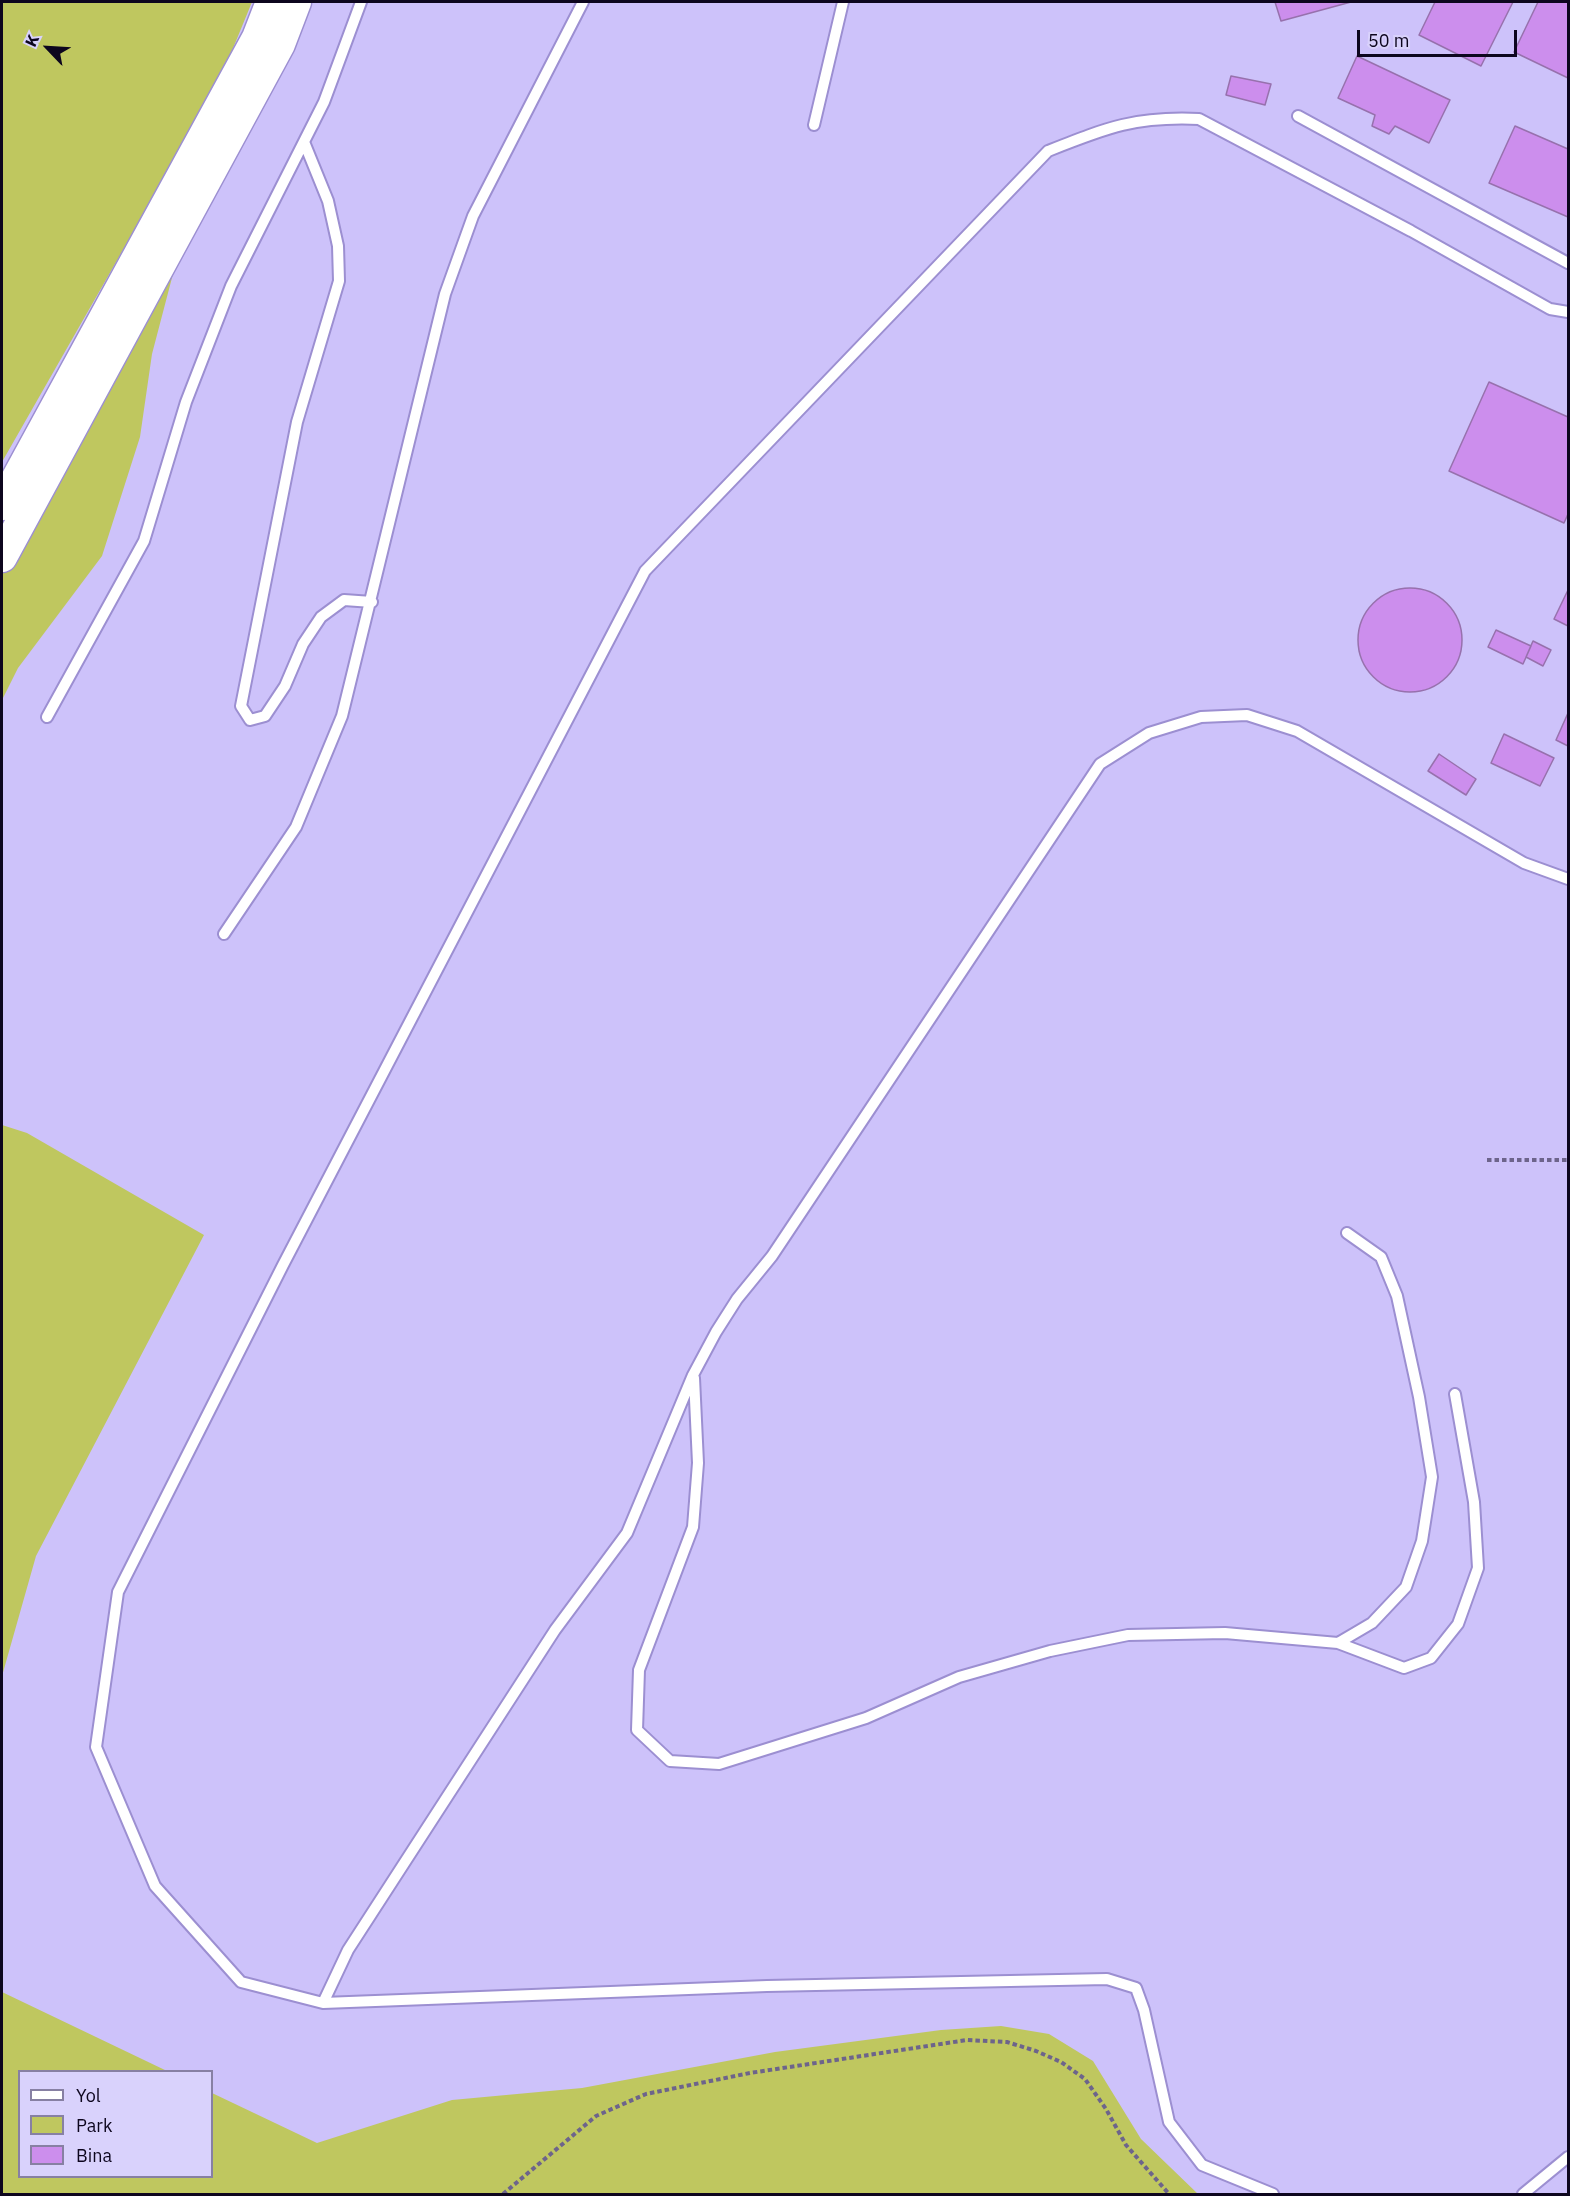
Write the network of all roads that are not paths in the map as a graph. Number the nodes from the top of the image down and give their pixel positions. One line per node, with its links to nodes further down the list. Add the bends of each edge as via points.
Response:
1 (271, 2): 11 (main road, via 257,38)
2 (296, 2): 12 (main road, via 280,45)
3 (361, 2): 8 (lane, via 324,102)
4 (583, 2): 13 (lane, via 473,216 445,294)
5 (843, 2): 7 (lane)
6 (1298, 116): 9 (lane)
7 (814, 125)
8 (304, 142): 13 (lane, via 328,201 338,246 339,281 297,422 240,705 250,720 265,716 321,617 344,600); 14 (lane, via 231,286 186,402 144,541)
9 (1569, 263)
10 (1569, 312): 21 (lane, via 1550,309 1199,119 1160,117 1116,124 1048,151 645,571 283,1265 118,1592 96,1747 155,1886 241,1982)
11 (2, 505)
12 (2, 557)
13 (372, 602): 16 (lane, via 342,716 296,827)
14 (47, 717)
15 (1569, 879): 18 (lane, via 1524,863 1297,731 1247,715 1201,717 1149,733 1100,764 772,1256 737,1299)
16 (224, 934)
17 (1347, 1233): 20 (lane, via 1381,1257 1397,1296 1432,1477 1422,1541 1406,1587 1372,1623)
18 (693, 1375): 20 (lane, via 698,1464 693,1527 639,1670 638,1730 670,1761 719,1764 866,1718 959,1677 1050,1651 1128,1635 1225,1633); 21 (lane, via 627,1533 549,1640 348,1950)
19 (1455, 1394): 20 (lane, via 1474,1502 1478,1568 1458,1624 1431,1658 1404,1668)
20 (1338, 1643)
21 (322, 2003): 23 (lane, via 767,1986 1107,1979 1136,1988 1169,2122 1202,2165)
22 (1569, 2157): 26 (lane)
23 (1241, 2181): 24 (lane); 25 (lane)
24 (1239, 2194)
25 (1273, 2194)
26 (1523, 2194)

